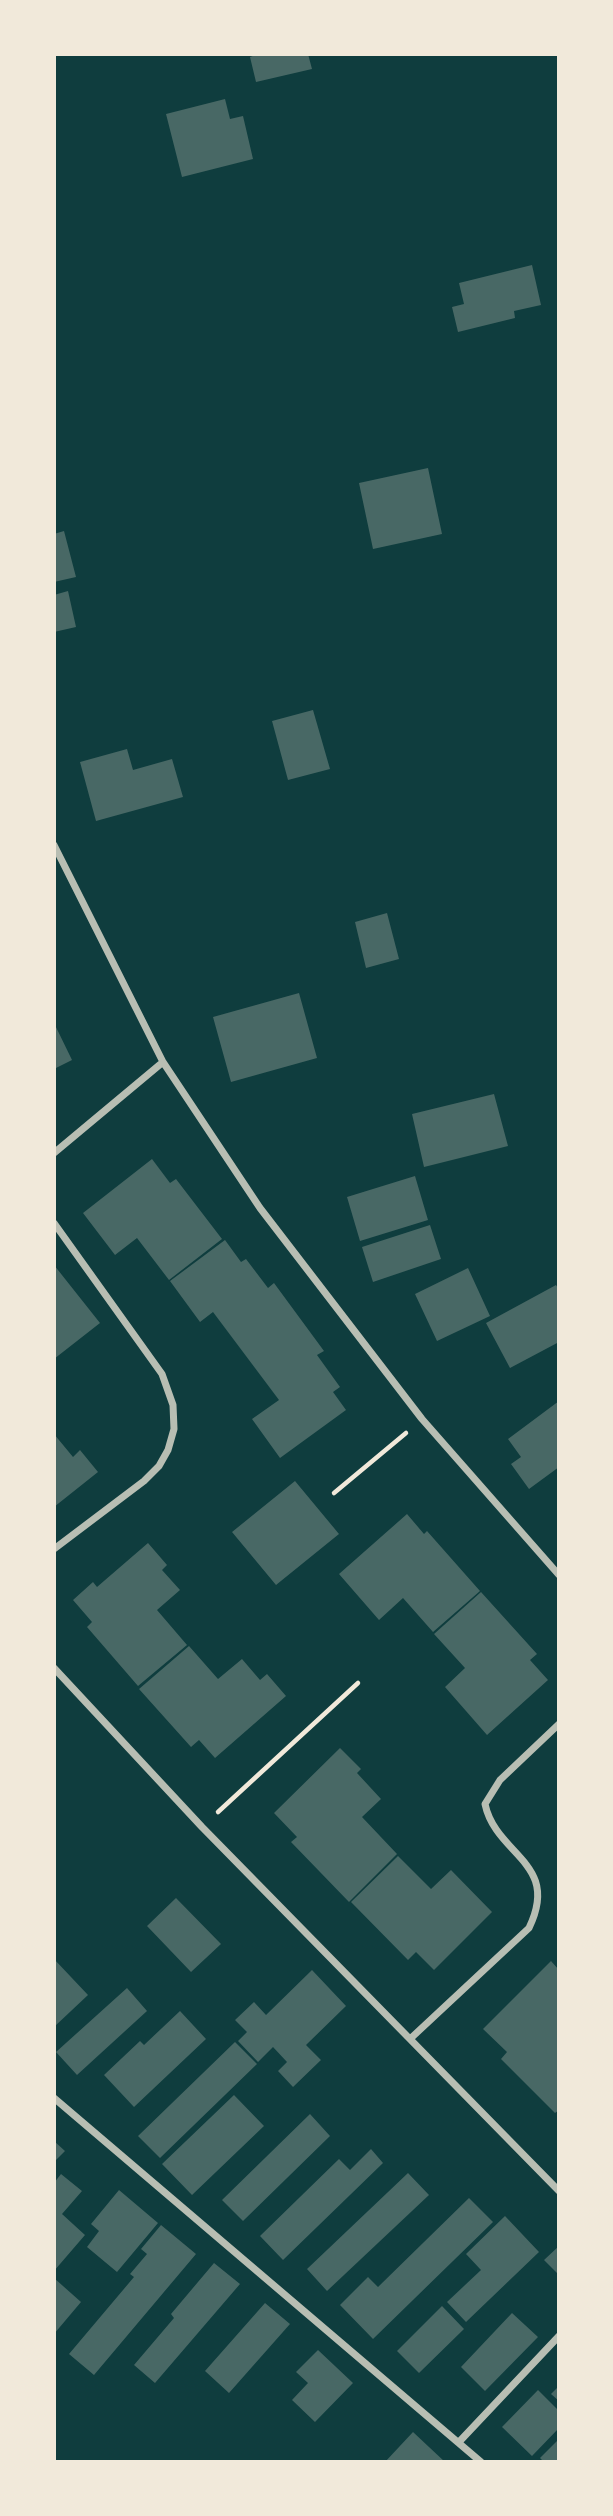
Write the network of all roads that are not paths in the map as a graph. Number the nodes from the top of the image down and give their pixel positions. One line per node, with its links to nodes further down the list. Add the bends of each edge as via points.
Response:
1 (54, 845): 2 (street)
2 (163, 1062): 3 (street); 6 (street, via 260,1208 422,1419)
3 (54, 1153)
4 (54, 1223): 5 (street, via 162,1374 173,1405 174,1429 159,1466)
5 (54, 1549)
6 (559, 1575)
7 (54, 1668): 9 (street)
8 (559, 1724): 9 (street, via 500,1780 485,1804 495,1829 527,1863 535,1880 539,1896 530,1928)
9 (410, 2039): 11 (street)
10 (54, 2098): 13 (street)
11 (559, 2191)
12 (559, 2336): 13 (street)
13 (459, 2442): 14 (street)
14 (481, 2462)

